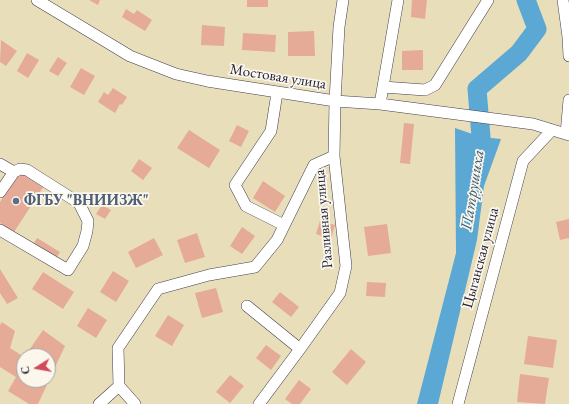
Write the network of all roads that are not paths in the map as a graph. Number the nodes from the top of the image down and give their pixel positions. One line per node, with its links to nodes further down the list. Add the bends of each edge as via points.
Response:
1 (37, 0): 8 (street, Мостовая улица, via 130,56 176,74)
2 (343, 0): 10 (street, Разливная улица)
3 (398, 0): 7 (street)
4 (488, 0): 7 (street, via 435,85 425,90)
5 (563, 0): 6 (street)
6 (569, 56)
7 (383, 88): 11 (street)
8 (277, 93): 10 (street, Мостовая улица); 18 (street, via 271,131 235,185 246,206)
9 (569, 100): 13 (street)
10 (335, 101): 11 (street, Мостовая улица); 14 (street, Разливная улица)
11 (380, 104): 12 (street, Мостовая улица, via 532,124)
12 (552, 130): 13 (street, Мостовая улица); 26 (street, Цыганская улица, via 523,161)
13 (568, 134)
14 (334, 156): 18 (street, via 314,165); 21 (street, Разливная улица, via 346,266 340,293)
15 (0, 164): 16 (street)
16 (14, 172): 17 (street); 19 (street, via 20,169 27,170 79,203 88,221 88,231 83,246 68,270)
17 (0, 192)
18 (284, 225): 22 (street, via 277,240 255,267 209,275 158,289 118,348)
19 (0, 230)
20 (247, 306): 21 (street)
21 (300, 350): 25 (street, Разливная улица)
22 (119, 386): 23 (street); 24 (street)
23 (99, 404)
24 (135, 404)
25 (259, 404)
26 (458, 404)

